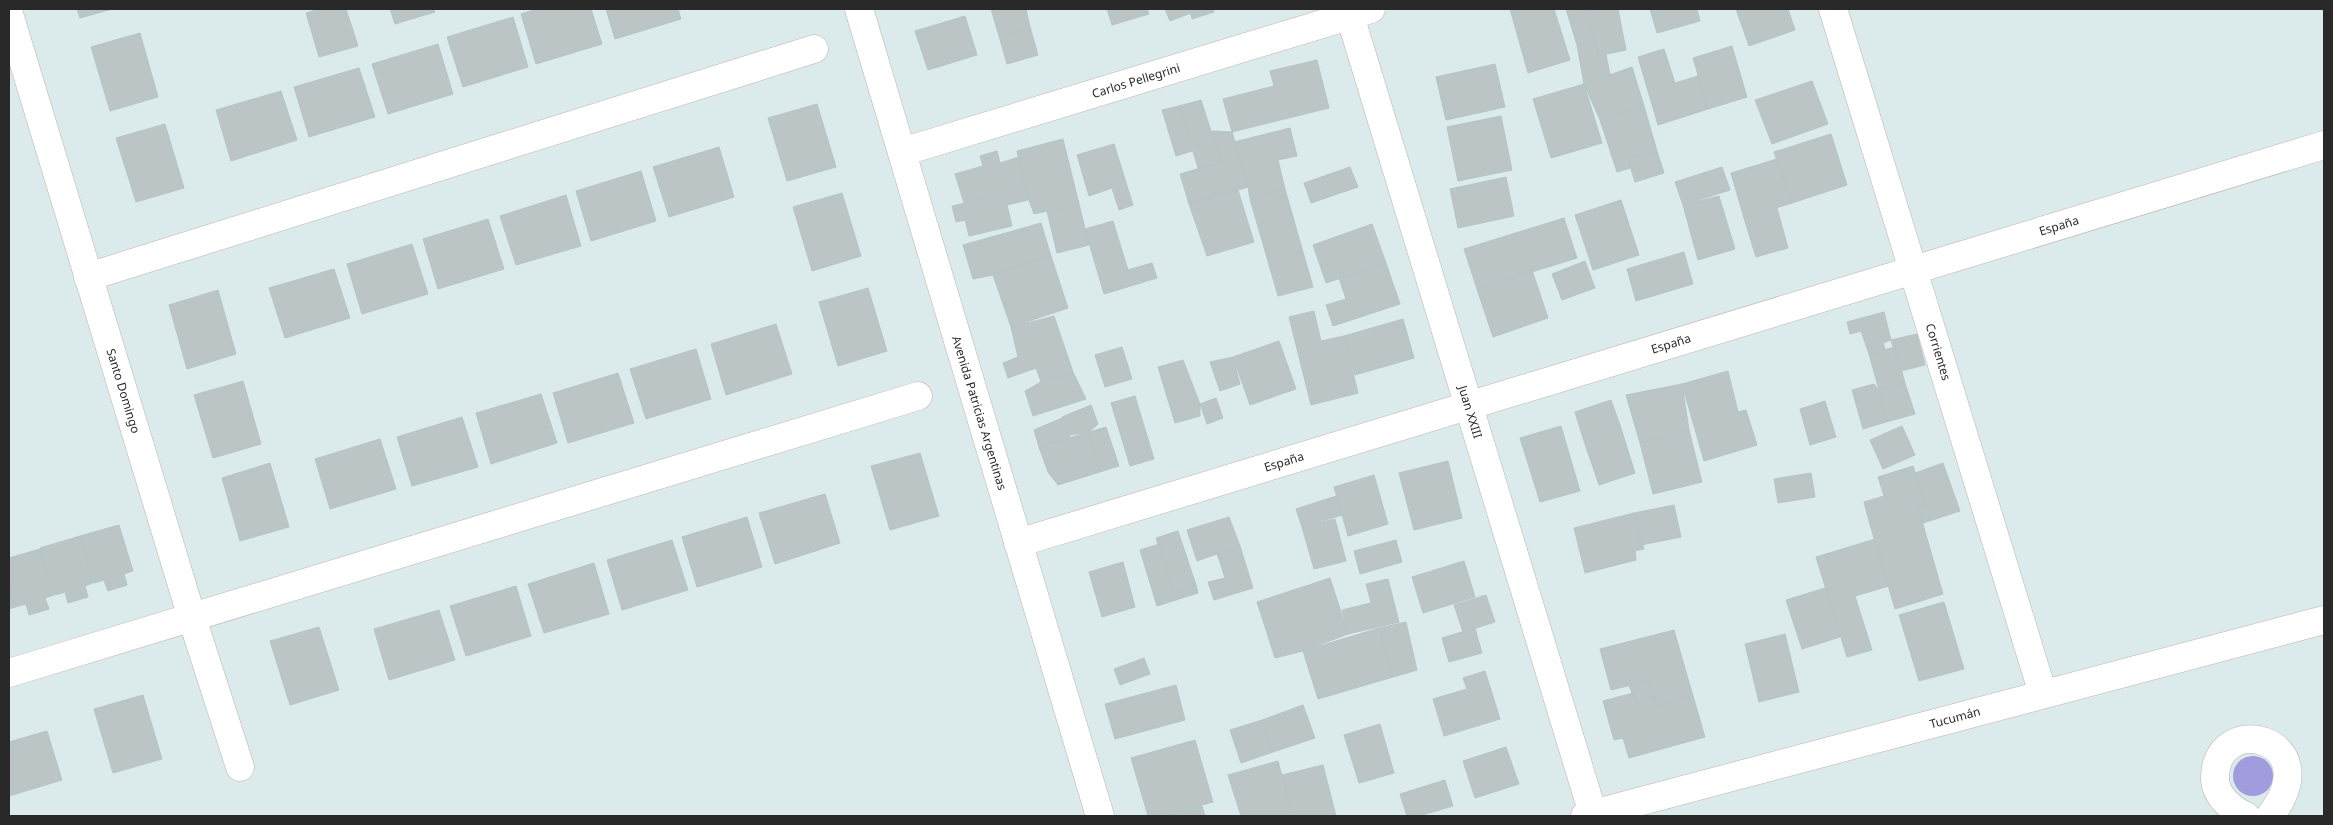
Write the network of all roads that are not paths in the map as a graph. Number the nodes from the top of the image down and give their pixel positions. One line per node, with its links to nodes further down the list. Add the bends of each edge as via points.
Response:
1 (859, 9): 7 (street, Avenida Patricias Argentinas)
2 (1833, 9): 8 (street, Corrientes)
3 (1356, 11): 7 (street, Carlos Pellegrini); 11 (street, Juan XXIII)
4 (9, 14): 9 (street, Santo Domingo)
5 (814, 49): 9 (street)
6 (2324, 144): 8 (street, España)
7 (902, 152): 12 (street, Avenida Patricias Argentinas)
8 (1913, 270): 11 (street, España); 16 (street, Corrientes)
9 (88, 277): 13 (street, Santo Domingo)
10 (918, 396): 13 (street)
11 (1468, 406): 12 (street, España); 18 (street, Juan XXIII)
12 (1018, 544): 19 (street, Avenida Patricias Argentinas)
13 (192, 618): 15 (street); 17 (street, Santo Domingo)
14 (2324, 620): 16 (street, Tucumán)
15 (9, 674)
16 (2043, 694): 18 (street, Tucumán)
17 (240, 767)
18 (1589, 815)
19 (1100, 816)
20 (2246, 816): 21 (street, via 2226,803 2216,786 2215,767 2230,745 2254,739 2266,741 2279,750 2288,766 2288,786)
21 (2270, 816)

